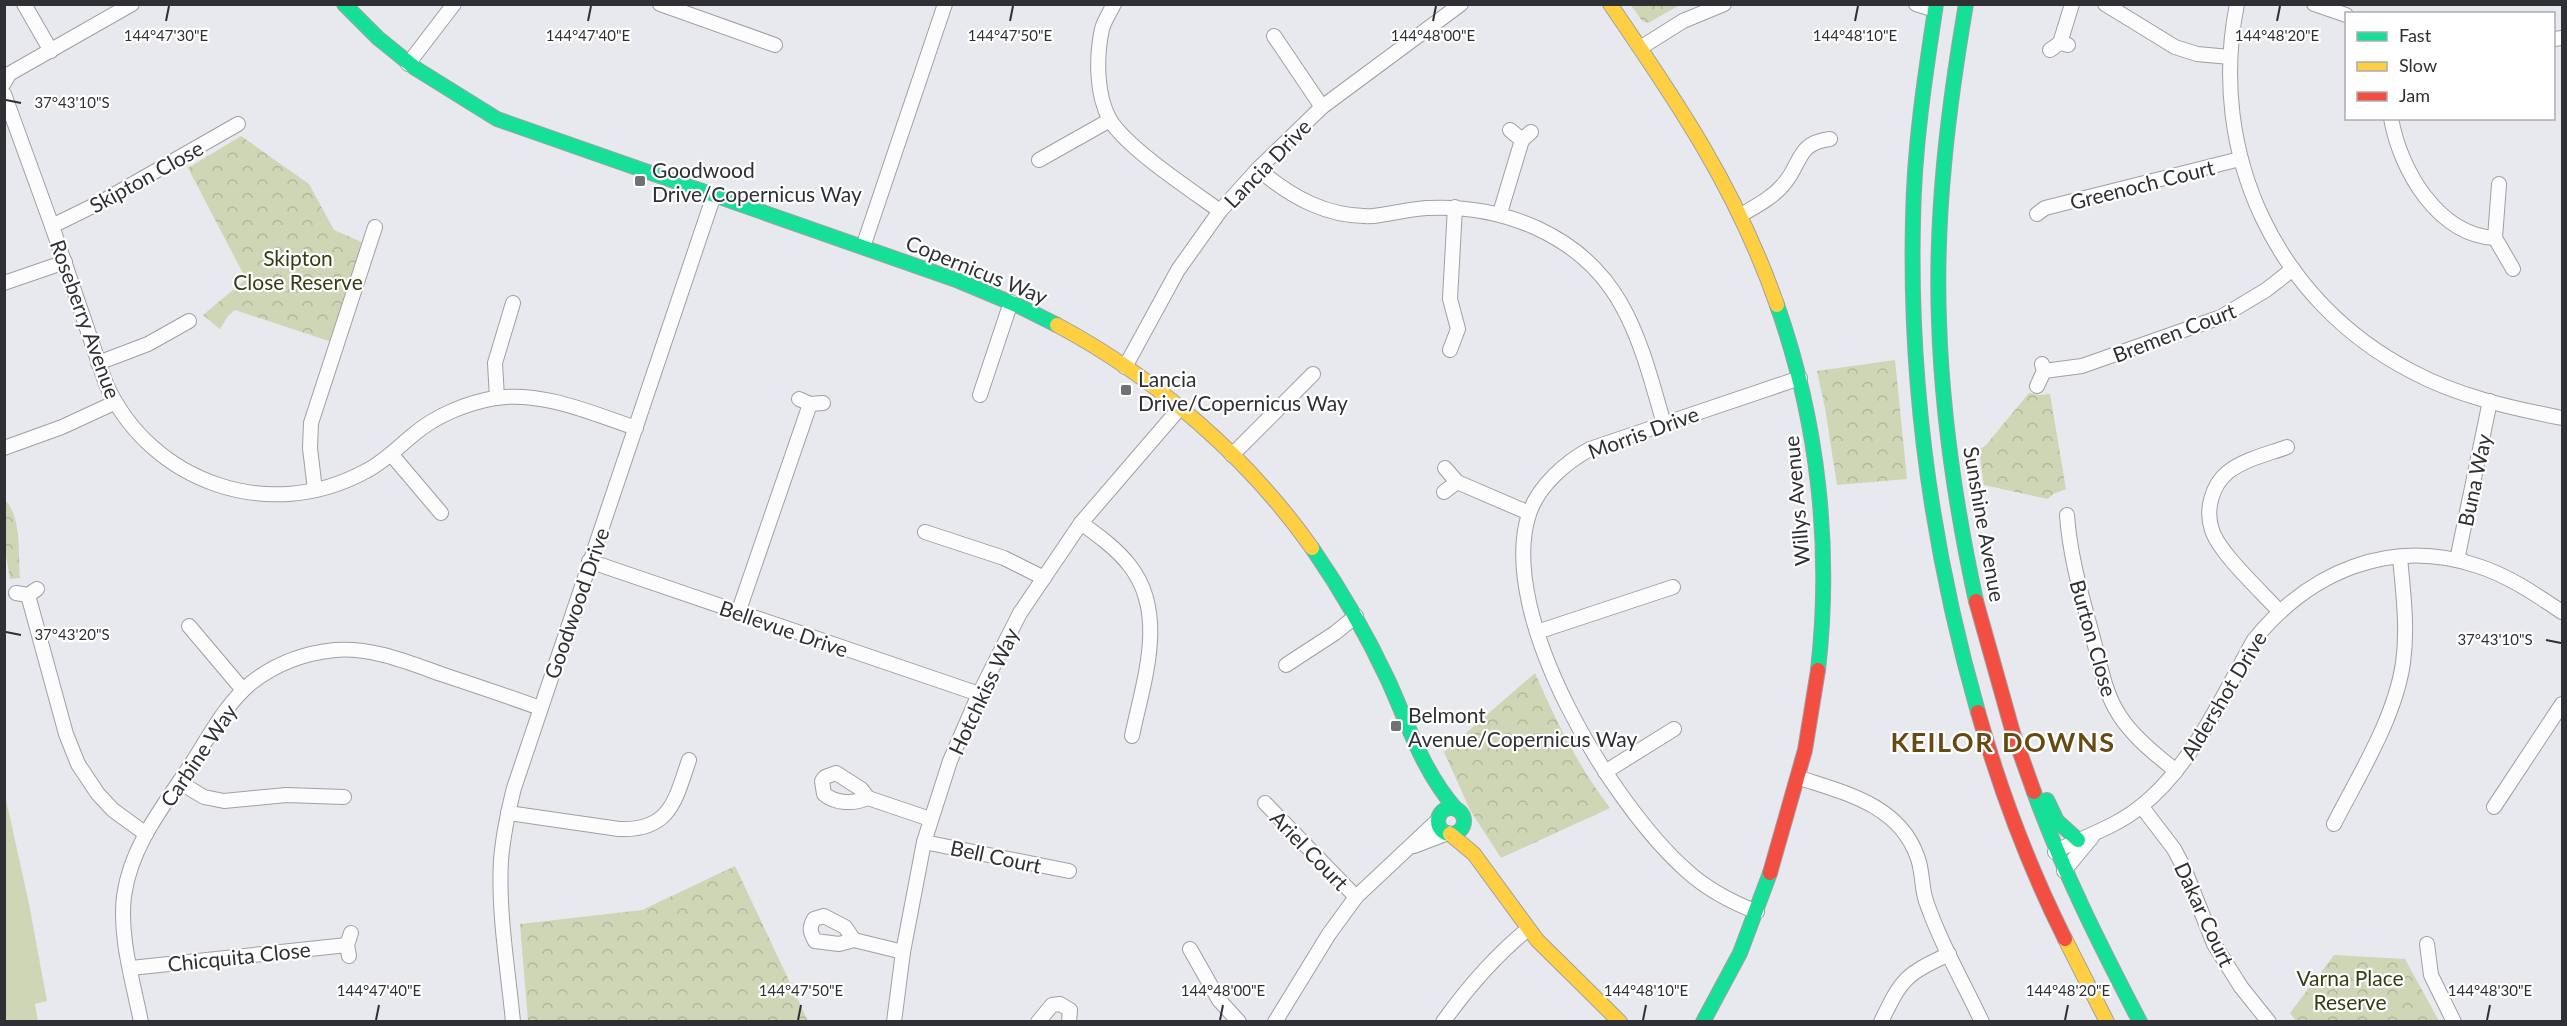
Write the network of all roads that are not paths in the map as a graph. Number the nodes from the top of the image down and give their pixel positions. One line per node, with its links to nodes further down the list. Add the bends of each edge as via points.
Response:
1 (24, 4): 25 (street)
2 (132, 4): 25 (street)
3 (344, 4): 27 (street, Copernicus Way, via 370,33)
4 (454, 4): 27 (street)
5 (660, 4): 22 (street)
6 (945, 4): 50 (street)
7 (1114, 4): 32 (street, via 1102,27 1098,64 1100,88)
8 (1461, 4): 19 (street, Lancia Drive)
9 (1610, 4): 24 (street, Willys Avenue)
10 (1724, 4): 24 (street, via 1676,25)
11 (1916, 4): 18 (street)
12 (1950, 4): 18 (street)
13 (1966, 4): 103 (street, Sunshine Avenue, via 1941,206 1939,298 1943,383 1966,553 1986,647)
14 (2072, 4): 23 (street)
15 (2105, 4): 26 (street, via 2175,47)
16 (2237, 4): 26 (street)
17 (2314, 4): 20 (street)
18 (1936, 7): 144 (street, via 1918,138 1912,280 1913,344 1929,502 1954,631 1982,728 2025,851)
19 (1440, 10): 30 (street, Lancia Drive)
20 (2345, 15)
21 (1274, 36): 30 (street)
22 (775, 45)
23 (2059, 46)
24 (1640, 48): 46 (street, Willys Avenue, via 1704,146)
25 (51, 51): 28 (street, via 9,74)
26 (2230, 57): 37 (street, via 2231,101)
27 (408, 64): 41 (street, Copernicus Way, via 497,118)
28 (4, 83)
29 (4, 94): 31 (street, Roseberry Avenue)
30 (1322, 107): 39 (street, Lancia Drive)
31 (8, 117): 47 (street, Roseberry Avenue)
32 (1110, 120): 38 (street); 44 (street, via 1132,145)
33 (2392, 120): 49 (street, via 2408,170 2433,205 2465,232)
34 (238, 124): 47 (street, Skipton Close)
35 (1510, 130): 45 (street, via 1526,136)
36 (1820, 136): 46 (street, via 1802,152 1783,186)
37 (2240, 159): 43 (street, Greenoch Court); 52 (street, via 2271,239)
38 (1039, 160)
39 (1258, 169): 42 (street, via 1296,198 1329,211 1372,216); 44 (street, Lancia Drive)
40 (2499, 184): 49 (street)
41 (714, 195): 50 (street, Copernicus Way); 72 (street, Goodwood Drive)
42 (1455, 207): 45 (street); 58 (street, via 1450,298 1463,329)
43 (2040, 208)
44 (1220, 211): 60 (street, Lancia Drive, via 1178,270)
45 (1500, 213): 71 (street, via 1547,232 1608,284 1634,332)
46 (1741, 215): 62 (street, Willys Avenue, via 1775,294)
47 (52, 226): 51 (street, Roseberry Avenue)
48 (375, 227): 79 (street, via 315,406 309,437)
49 (2496, 238): 53 (street)
50 (863, 247): 55 (street, Copernicus Way)
51 (65, 262): 54 (street); 59 (street, Roseberry Avenue)
52 (2293, 269): 63 (street, Bremen Court, via 2221,316 2082,366 2043,367); 66 (street, via 2343,324 2388,358 2434,382)
53 (2512, 269)
54 (4, 283)
55 (1011, 302): 60 (street, Copernicus Way); 64 (street)
56 (513, 303): 65 (street, via 495,363)
57 (189, 321): 59 (street, via 148,344)
58 (1450, 350)
59 (98, 363): 68 (street, Roseberry Avenue)
60 (1125, 367): 69 (street, Copernicus Way)
61 (1313, 374): 76 (street)
62 (1800, 378): 71 (street, Morris Drive); 110 (street, Willys Avenue, via 1818,473 1824,585 1817,689)
63 (2037, 386)
64 (980, 395)
65 (496, 398): 72 (street, Roseberry Avenue, via 544,400); 75 (street, Roseberry Avenue, via 434,420)
66 (2490, 401): 70 (street); 87 (street, Buna Way)
67 (811, 402): 94 (street)
68 (114, 403): 74 (street); 79 (street, Roseberry Avenue, via 145,440 171,462 203,480 254,495)
69 (1179, 409): 76 (street, Copernicus Way); 84 (street, Hotchkiss Way)
70 (2562, 418)
71 (1664, 424): 81 (street, Morris Drive, via 1575,457 1548,483)
72 (636, 428): 88 (street, Goodwood Drive)
73 (2287, 447): 92 (street, via 2229,471 2218,482 2209,513 2218,544)
74 (4, 448)
75 (391, 454): 79 (street, Roseberry Avenue, via 352,479); 82 (street)
76 (1232, 455): 95 (street, Copernicus Way, via 1296,528)
77 (1445, 468): 78 (street)
78 (1457, 482): 80 (street); 81 (street)
79 (315, 490)
80 (1444, 492)
81 (1529, 513): 97 (street, Morris Drive, via 1523,578)
82 (442, 515)
83 (2067, 515): 107 (street, Burton Close, via 2072,555 2115,708 2146,746)
84 (1081, 523): 89 (street, Hotchkiss Way); 105 (street, via 1131,567 1147,601 1149,653)
85 (925, 532): 89 (street, via 1004,558)
86 (2400, 557): 87 (street, Aldershot Drive); 92 (street, Aldershot Drive, via 2340,570); 122 (street, via 2406,632 2400,679 2388,715)
87 (2457, 560): 93 (street, Aldershot Drive, via 2522,585)
88 (589, 561): 94 (street, Bellevue Drive); 102 (street, Goodwood Drive)
89 (1044, 578): 100 (street, Hotchkiss Way, via 1020,613)
90 (1673, 587): 97 (street)
91 (27, 593): 123 (street, via 78,764 113,810)
92 (2279, 611): 107 (street, Aldershot Drive, via 2254,640)
93 (2562, 612)
94 (738, 614): 100 (street, Bellevue Drive)
95 (1356, 616): 98 (street); 109 (street, Copernicus Way)
96 (189, 626): 99 (street)
97 (1537, 632): 108 (street, Morris Drive, via 1561,693)
98 (1286, 665)
99 (243, 690): 102 (street, Carbine Way, via 286,662 318,653 355,650 395,658); 111 (street, Carbine Way, via 223,712)
100 (979, 694): 119 (street, Hotchkiss Way)
101 (2562, 704): 116 (street)
102 (540, 708): 118 (street, Goodwood Drive)
103 (2010, 728): 126 (street, via 2057,821); 129 (street, Sunshine Avenue)
104 (1674, 729): 108 (street)
105 (1132, 736)
106 (689, 760): 118 (street, via 675,801 662,818 635,830)
107 (2176, 771): 115 (street, Aldershot Drive)
108 (1605, 772): 134 (street, Morris Drive, via 1678,864 1708,889)
109 (1430, 776): 117 (street, Copernicus Way); 120 (street, Copernicus Way)
110 (1800, 778): 134 (street, Willys Avenue); 142 (street, via 1872,804 1903,832 1918,858 1925,899)
111 (179, 782): 112 (street, via 204,797 224,801 286,795); 123 (street, Carbine Way)
112 (345, 796)
113 (868, 798): 119 (street)
114 (1265, 803): 133 (street, Ariel Court)
115 (2142, 807): 125 (street, Aldershot Drive); 160 (street, Dakar Court, via 2184,868 2214,944)
116 (2494, 807)
117 (1456, 809): 120 (street, via 1443,811); 121 (street)
118 (508, 813): 146 (street, Goodwood Drive, via 501,883)
119 (930, 819): 127 (street, Hotchkiss Way)
120 (1438, 819): 124 (street, via 1440,827); 128 (street)
121 (1464, 821): 124 (street, via 1461,829); 130 (street)
122 (2334, 824)
123 (146, 834): 143 (street, Carbine Way, via 132,864 124,898 124,929)
124 (1449, 834): 128 (street); 130 (street)
125 (2093, 835): 126 (street, Aldershot Drive); 131 (street, Aldershot Drive)
126 (2078, 840): 129 (street, Aldershot Drive)
127 (924, 842): 132 (street, Bell Court); 141 (street, Hotchkiss Way)
128 (1407, 849): 133 (street)
129 (2055, 852): 131 (street, Sunshine Avenue); 144 (street, via 2046,865 2046,876 2072,936)
130 (1474, 854): 135 (street)
131 (2064, 871): 137 (street, Sunshine Avenue)
132 (1069, 872)
133 (1356, 897): 151 (street)
134 (1757, 912): 154 (street, Willys Avenue, via 1735,968)
135 (1528, 929): 152 (street, via 1500,952); 153 (street)
136 (854, 940): 141 (street)
137 (2098, 944): 158 (street, via 2117,999); 159 (street, Sunshine Avenue)
138 (2427, 944): 161 (street, via 2431,975)
139 (349, 945): 143 (street, Chicquita Close)
140 (1190, 949): 150 (street, via 1219,1000)
141 (903, 952): 147 (street, Hotchkiss Way)
142 (1949, 954): 155 (street, via 1907,977); 156 (street)
143 (131, 968): 145 (street, Carbine Way)
144 (2082, 974): 157 (street)
145 (141, 1022)
146 (513, 1022)
147 (894, 1022)
148 (1038, 1022): 149 (street, via 1052,1005 1060,1004 1070,1010)
149 (1069, 1022)
150 (1239, 1022)
151 (1275, 1022)
152 (1443, 1022)
153 (1620, 1022)
154 (1703, 1022)
155 (1881, 1022)
156 (1982, 1022)
157 (2107, 1022)
158 (2130, 1022)
159 (2140, 1022)
160 (2269, 1022)
161 (2454, 1022)

